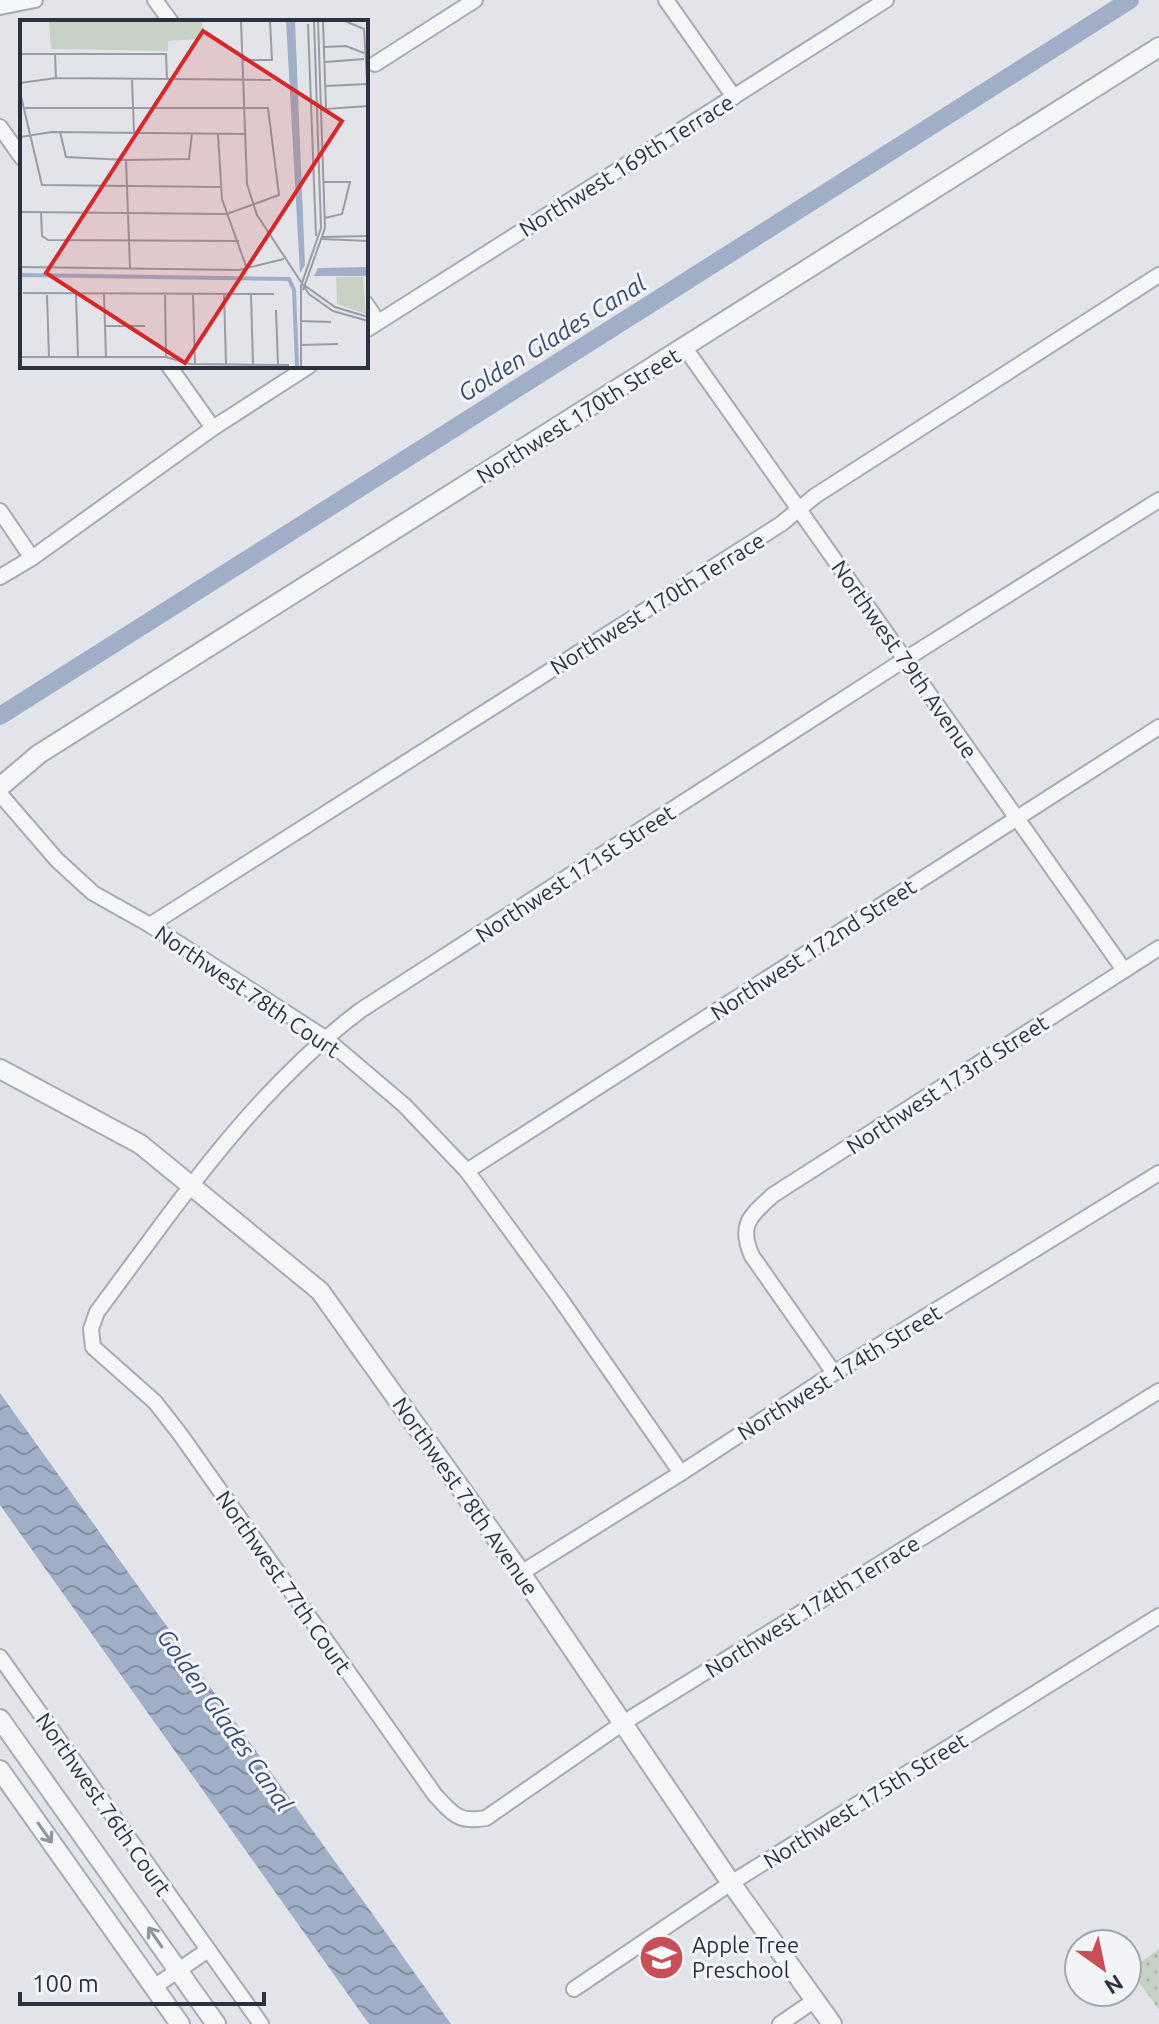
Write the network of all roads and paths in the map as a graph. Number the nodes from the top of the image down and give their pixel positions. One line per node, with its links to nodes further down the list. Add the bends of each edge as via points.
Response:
1 (35, 0): 6 (street)
2 (155, 0): 7 (street)
3 (475, 0): 9 (street)
4 (666, 0): 10 (street)
5 (886, 0): 10 (street, Northwest 169th Terrace)
6 (0, 7)
7 (170, 20)
8 (1159, 47): 15 (street, Northwest 170th Street)
9 (375, 64)
10 (734, 97): 14 (street, Northwest 169th Terrace)
11 (0, 127): 12 (street)
12 (20, 155)
13 (1159, 275): 20 (street, Northwest 170th Terrace)
14 (372, 326)
15 (685, 348): 20 (street, Northwest 79th Avenue); 26 (street, Northwest 170th Street, via 39,754)
16 (170, 368): 18 (street)
17 (306, 368): 18 (street)
18 (213, 428): 22 (street)
19 (1159, 500): 24 (street, Northwest 171st Street)
20 (801, 508): 24 (street, Northwest 79th Avenue); 29 (street, Northwest 170th Terrace)
21 (0, 511): 22 (street)
22 (32, 558): 23 (street)
23 (0, 577)
24 (904, 660): 28 (street, Northwest 79th Avenue); 32 (street, Northwest 171st Street)
25 (1159, 727): 28 (street, Northwest 172nd Street)
26 (0, 787)
27 (0, 794): 29 (street, Northwest 78th Court, via 93,893)
28 (1017, 818): 31 (street, Northwest 79th Avenue); 34 (street, Northwest 172nd Street)
29 (150, 925): 32 (street, Northwest 78th Court)
30 (1159, 948): 31 (street, Northwest 173rd Street)
31 (1124, 970): 38 (street, Northwest 173rd Street, via 755,1211 744,1229 752,1256)
32 (325, 1038): 34 (street, Northwest 78th Court, via 404,1105); 36 (street, Northwest 171st Street, via 248,1115)
33 (0, 1069): 36 (street, Northwest 78th Avenue, via 140,1144)
34 (467, 1171): 40 (street, Northwest 78th Court)
35 (1159, 1173): 38 (street, Northwest 174th Street)
36 (192, 1184): 37 (street, Northwest 171st Street, via 97,1312 91,1329); 41 (street, Northwest 78th Avenue, via 320,1291)
37 (93, 1347): 47 (street, Northwest 77th Court, via 155,1402 435,1795)
38 (834, 1373): 40 (street, Northwest 174th Street)
39 (1159, 1391): 45 (street, Northwest 174th Terrace)
40 (681, 1473): 41 (street, Northwest 174th Street)
41 (521, 1573): 45 (street, Northwest 78th Avenue)
42 (1159, 1616): 48 (street, Northwest 175th Street)
43 (0, 1657): 49 (street, Northwest 76th Court)
44 (0, 1719): 50 (street, one-way to 44)
45 (623, 1723): 47 (street, Northwest 174th Terrace, via 486,1818); 48 (street, Northwest 78th Avenue)
46 (0, 1770): 51 (street, one-way to 51)
47 (468, 1822)
48 (731, 1883): 52 (street, Northwest 175th Street); 53 (street, Northwest 78th Avenue)
49 (208, 1950): 50 (street); 56 (street, Northwest 76th Court)
50 (178, 1971): 51 (street); 55 (street)
51 (154, 1987): 54 (street)
52 (574, 1989)
53 (815, 2000): 57 (street); 58 (street, Northwest 78th Avenue)
54 (180, 2024)
55 (216, 2024)
56 (261, 2024)
57 (780, 2024)
58 (832, 2024)

